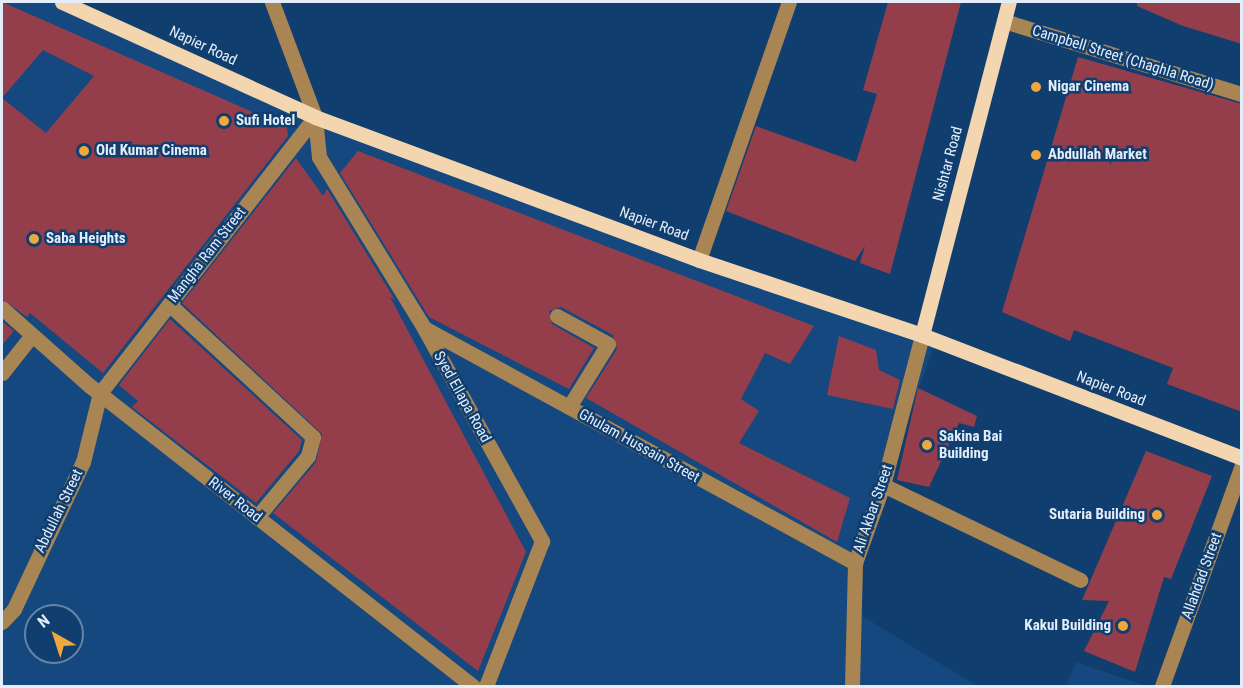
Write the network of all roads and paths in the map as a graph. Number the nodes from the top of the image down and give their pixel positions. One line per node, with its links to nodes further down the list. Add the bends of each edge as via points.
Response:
1 (62, 2): 7 (main road, Napier Road)
2 (272, 2): 7 (street, Syed Ellapa Road)
3 (789, 2): 8 (street)
4 (1009, 2): 5 (main road, Nishtar Road)
5 (1004, 21): 6 (street, Campbell Street (Chaghla Road)); 14 (main road, Nishtar Road)
6 (1242, 94)
7 (315, 117): 8 (main road, Napier Road); 9 (street, Mangha Ram Street); 12 (street, Syed Ellapa Road, via 319,157)
8 (699, 260): 14 (main road, Napier Road)
9 (169, 304): 16 (street, Mangha Ram Street); 21 (street, via 313,437 308,456)
10 (2, 308): 13 (street, River Road)
11 (556, 316): 17 (street, via 608,344)
12 (424, 328): 17 (street, Ghulam Hussain Street); 27 (street, Syed Ellapa Road, via 542,541)
13 (32, 335): 15 (street); 16 (street, River Road)
14 (922, 336): 18 (main road, Napier Road); 20 (street, Ali Akbar Street)
15 (2, 373)
16 (100, 393): 21 (street, River Road); 24 (street, Abdullah Street, via 83,462 14,609)
17 (569, 407): 22 (street, Ghulam Hussain Street)
18 (1242, 458)
19 (1242, 465): 28 (street, Allahdad Street)
20 (884, 485): 22 (street, Ali Akbar Street); 23 (street)
21 (256, 517): 26 (street, River Road)
22 (855, 563): 25 (street, Ali Akbar Street)
23 (1080, 580)
24 (2, 622)
25 (856, 684)
26 (473, 687)
27 (486, 687)
28 (1162, 687)

